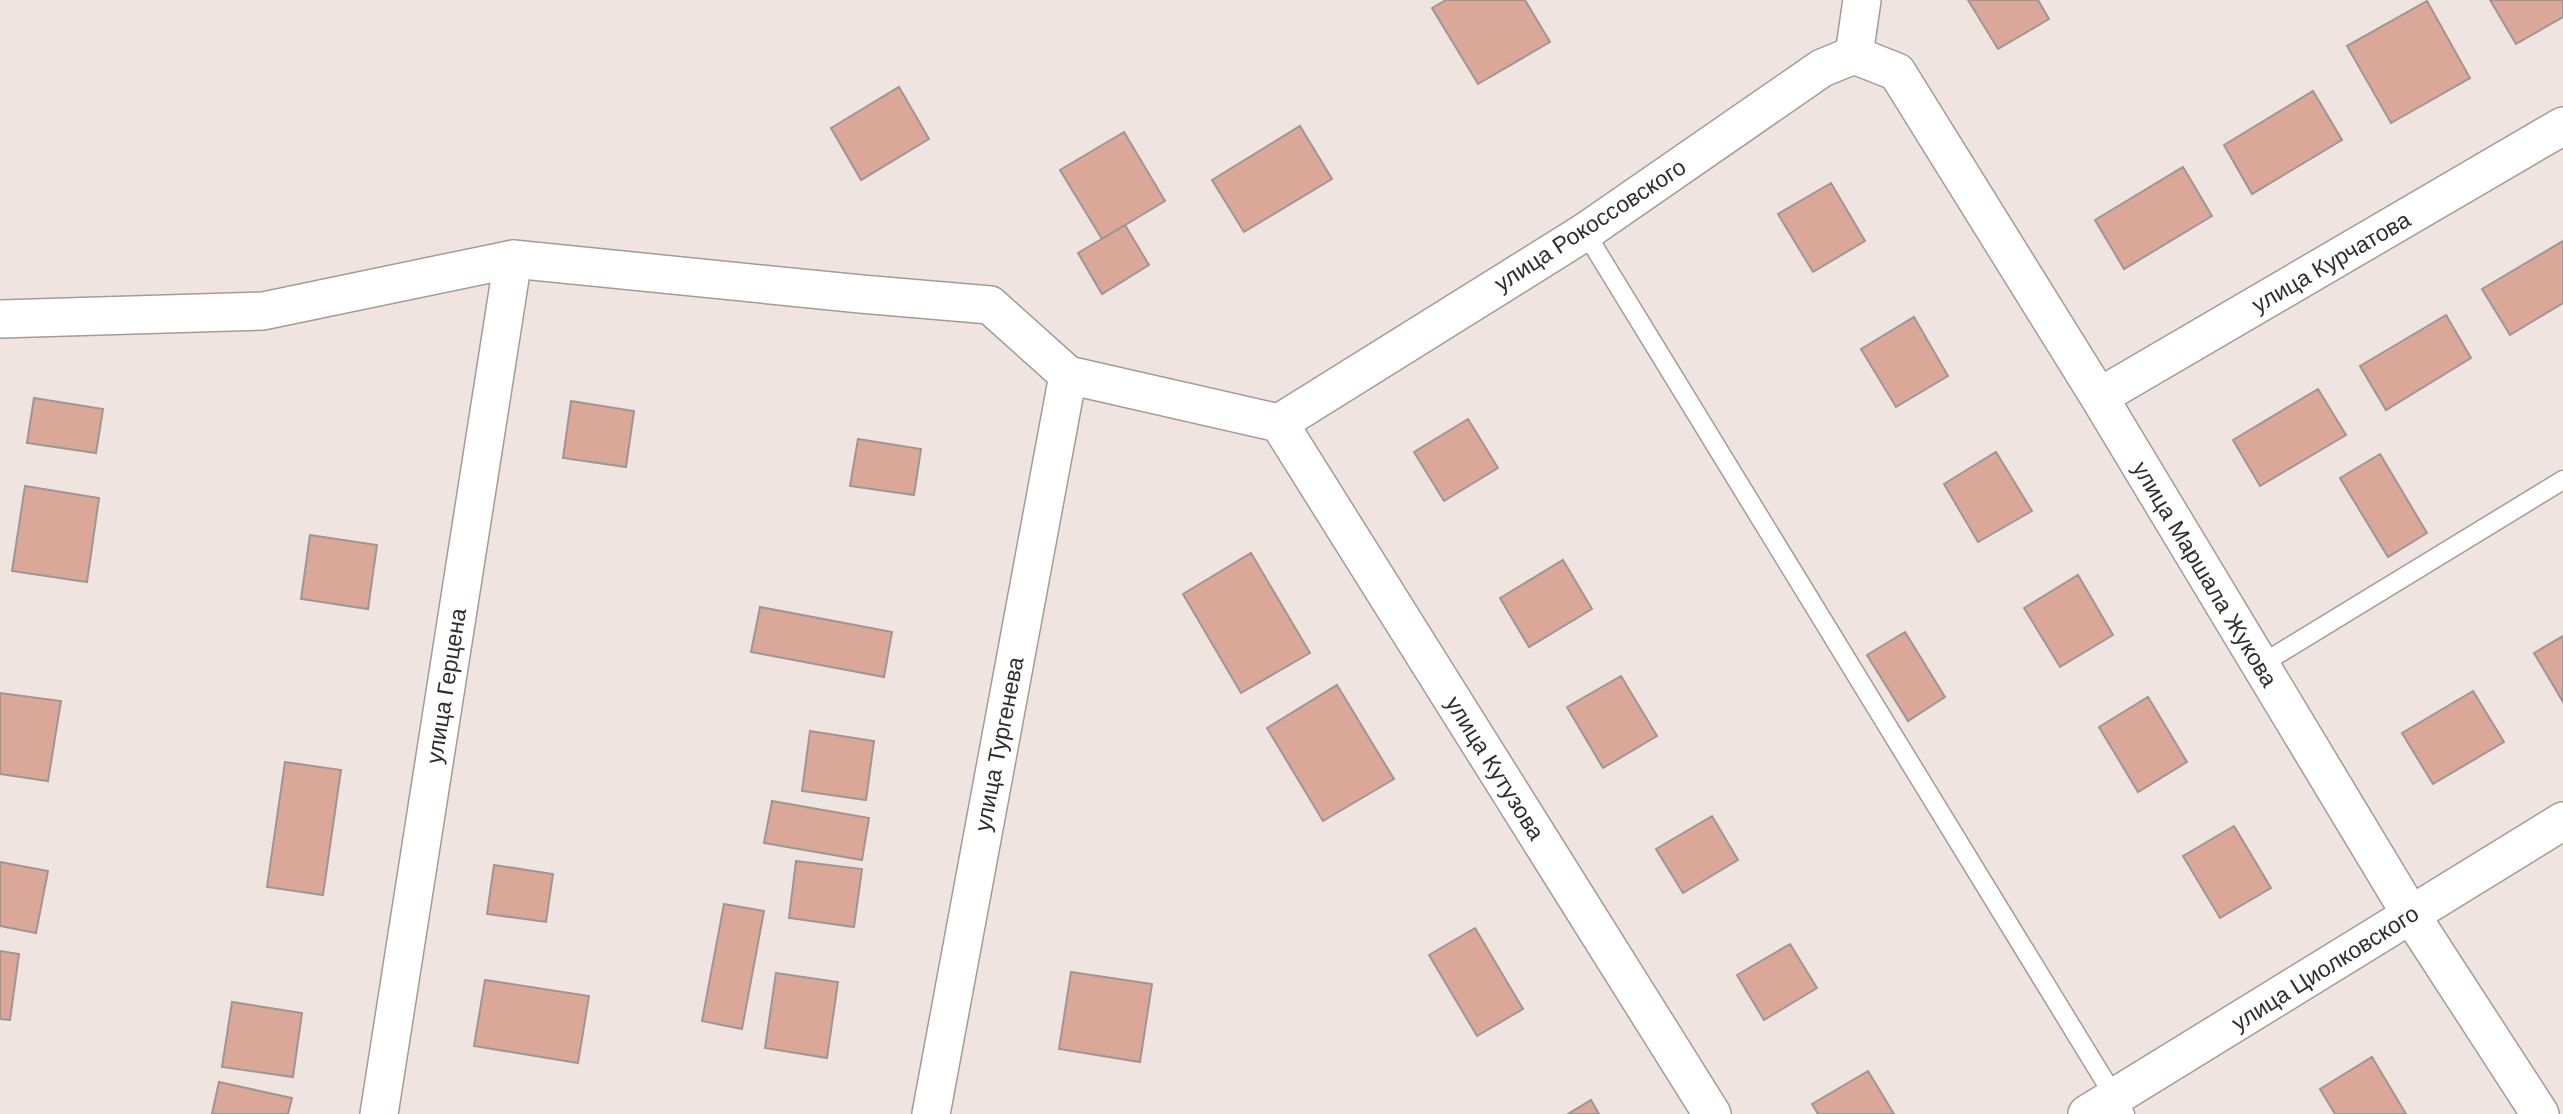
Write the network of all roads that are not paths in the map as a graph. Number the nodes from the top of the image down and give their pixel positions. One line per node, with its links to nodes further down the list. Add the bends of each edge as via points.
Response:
1 (1862, 0): 2 (street)
2 (1854, 55): 4 (street, улица Рокоссовского, via 1822,68); 8 (street, улица Маршала Жукова, via 1897,72)
3 (2563, 127): 8 (street, улица Курчатова)
4 (1585, 232): 9 (street, улица Рокоссовского); 14 (lane)
5 (513, 258): 6 (street, via 263,311); 7 (street, via 990,305); 15 (street, улица Герцена)
6 (0, 319)
7 (1068, 374): 9 (street); 16 (street, улица Тургенева)
8 (2099, 397): 11 (street, улица Маршала Жукова)
9 (1279, 423): 17 (street, улица Кутузова)
10 (2563, 480): 11 (lane)
11 (2260, 665): 13 (street, улица Маршала Жукова)
12 (2563, 821): 13 (street, улица Циолковского)
13 (2411, 915): 14 (street, улица Циолковского); 18 (street, улица Маршала Жукова)
14 (2109, 1109)
15 (379, 1114)
16 (931, 1114)
17 (1712, 1114)
18 (2540, 1114)

